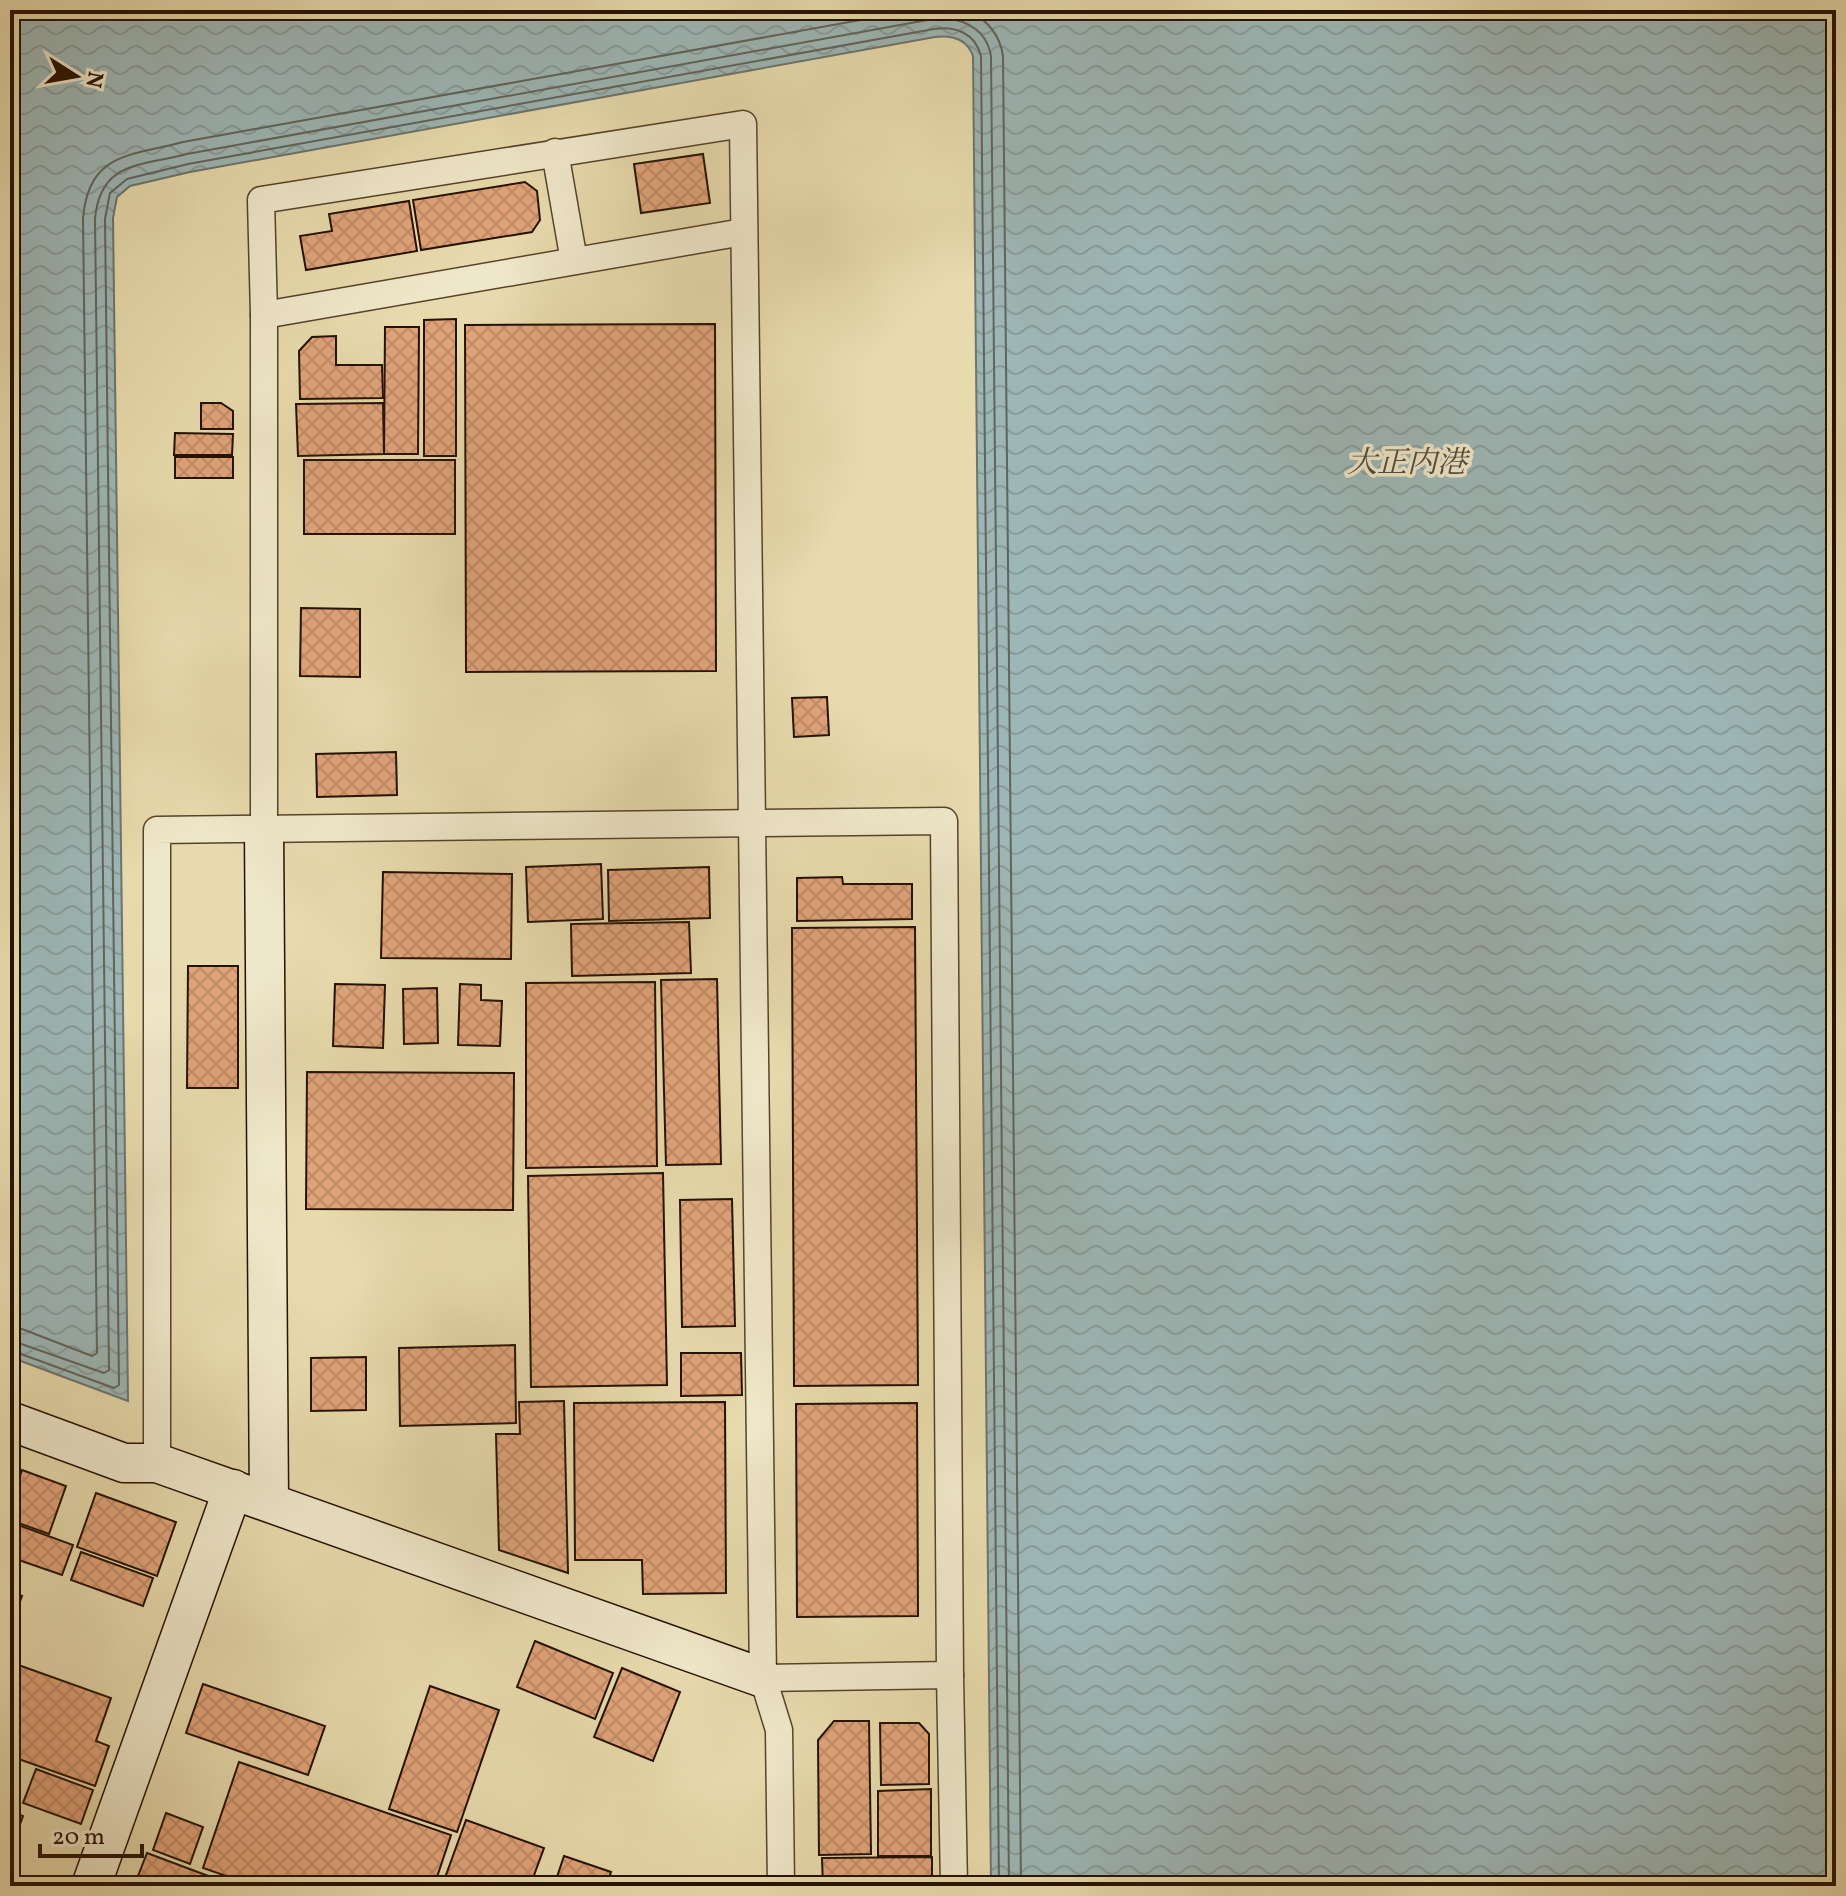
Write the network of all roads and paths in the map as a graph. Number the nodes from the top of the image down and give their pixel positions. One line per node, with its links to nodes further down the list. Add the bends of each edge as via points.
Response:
1 (555, 152): 2 (street, via 743,124); 3 (street); 4 (street, via 261,200)
2 (743, 232): 3 (street); 5 (street)
3 (574, 261): 4 (street)
4 (264, 315): 6 (street)
5 (754, 824): 6 (street); 11 (street, via 944,821); 12 (street)
6 (264, 830): 8 (street, via 157,830); 10 (street)
7 (10, 1421): 8 (street, via 124,1463)
8 (157, 1463): 9 (street)
9 (233, 1489): 10 (street); 13 (street)
10 (269, 1502): 12 (street)
11 (950, 1675): 12 (street); 15 (street)
12 (763, 1678): 14 (street, via 779,1730)
13 (91, 1886)
14 (781, 1886)
15 (954, 1886)

